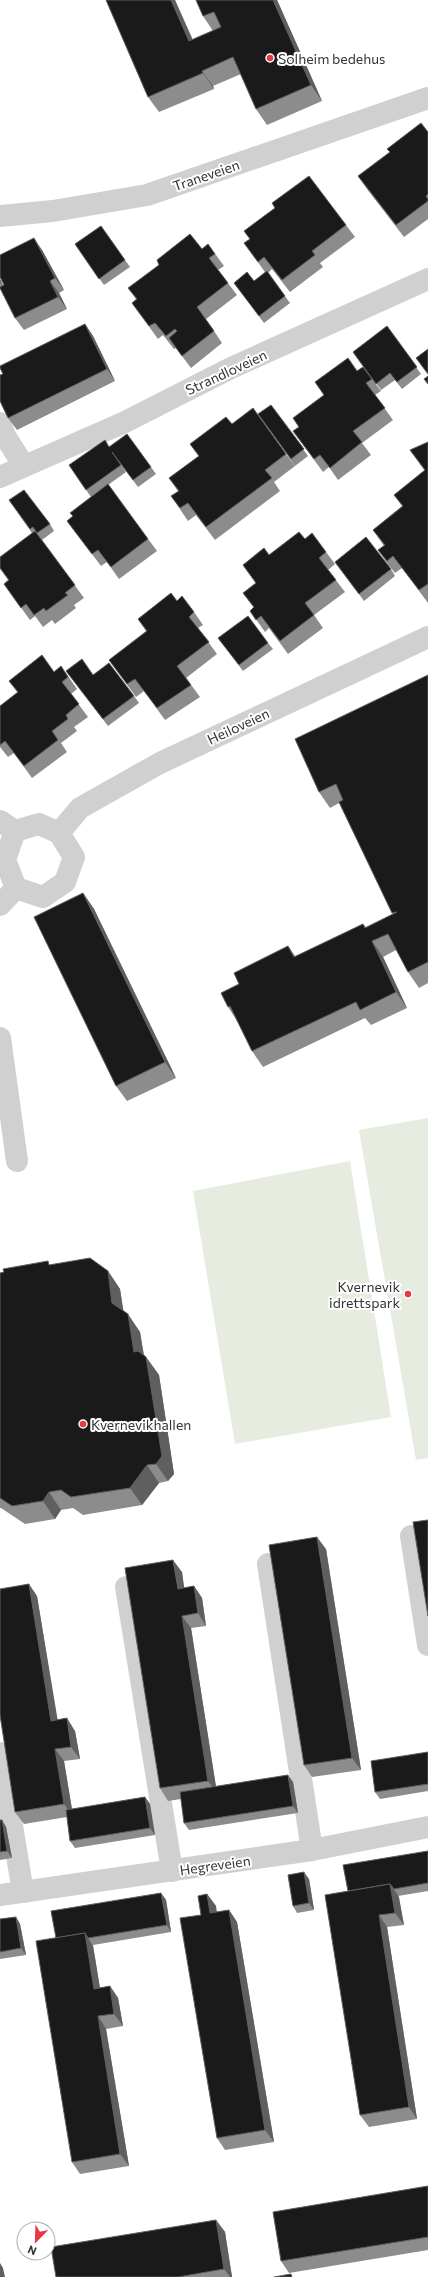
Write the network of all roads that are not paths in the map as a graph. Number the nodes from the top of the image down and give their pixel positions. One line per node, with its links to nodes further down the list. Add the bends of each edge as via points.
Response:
1 (428, 98): 2 (street, Traneveien, via 147,195 53,211)
2 (0, 216)
3 (428, 278): 5 (street, Strandloveien, via 231,368 125,422)
4 (0, 423): 5 (street)
5 (24, 466): 6 (street, Strandloveien)
6 (0, 477)
7 (428, 637): 9 (street, Heiloveien, via 160,763 80,808)
8 (8, 826): 9 (street, via 39,824); 10 (street, via 6,860)
9 (59, 833): 10 (street, via 74,858 65,882 43,897)
10 (16, 888): 11 (street)
11 (0, 905)
12 (0, 1038): 13 (street)
13 (17, 1161)
14 (411, 1536): 17 (street)
15 (268, 1564): 20 (street)
16 (126, 1587): 21 (street)
17 (428, 1645)
18 (0, 1753): 22 (street)
19 (428, 1827): 20 (street, Hegreveien)
20 (312, 1850): 21 (street, Hegreveien)
21 (172, 1871): 22 (street, Hegreveien)
22 (23, 1892): 23 (street, Hegreveien)
23 (0, 1895)

